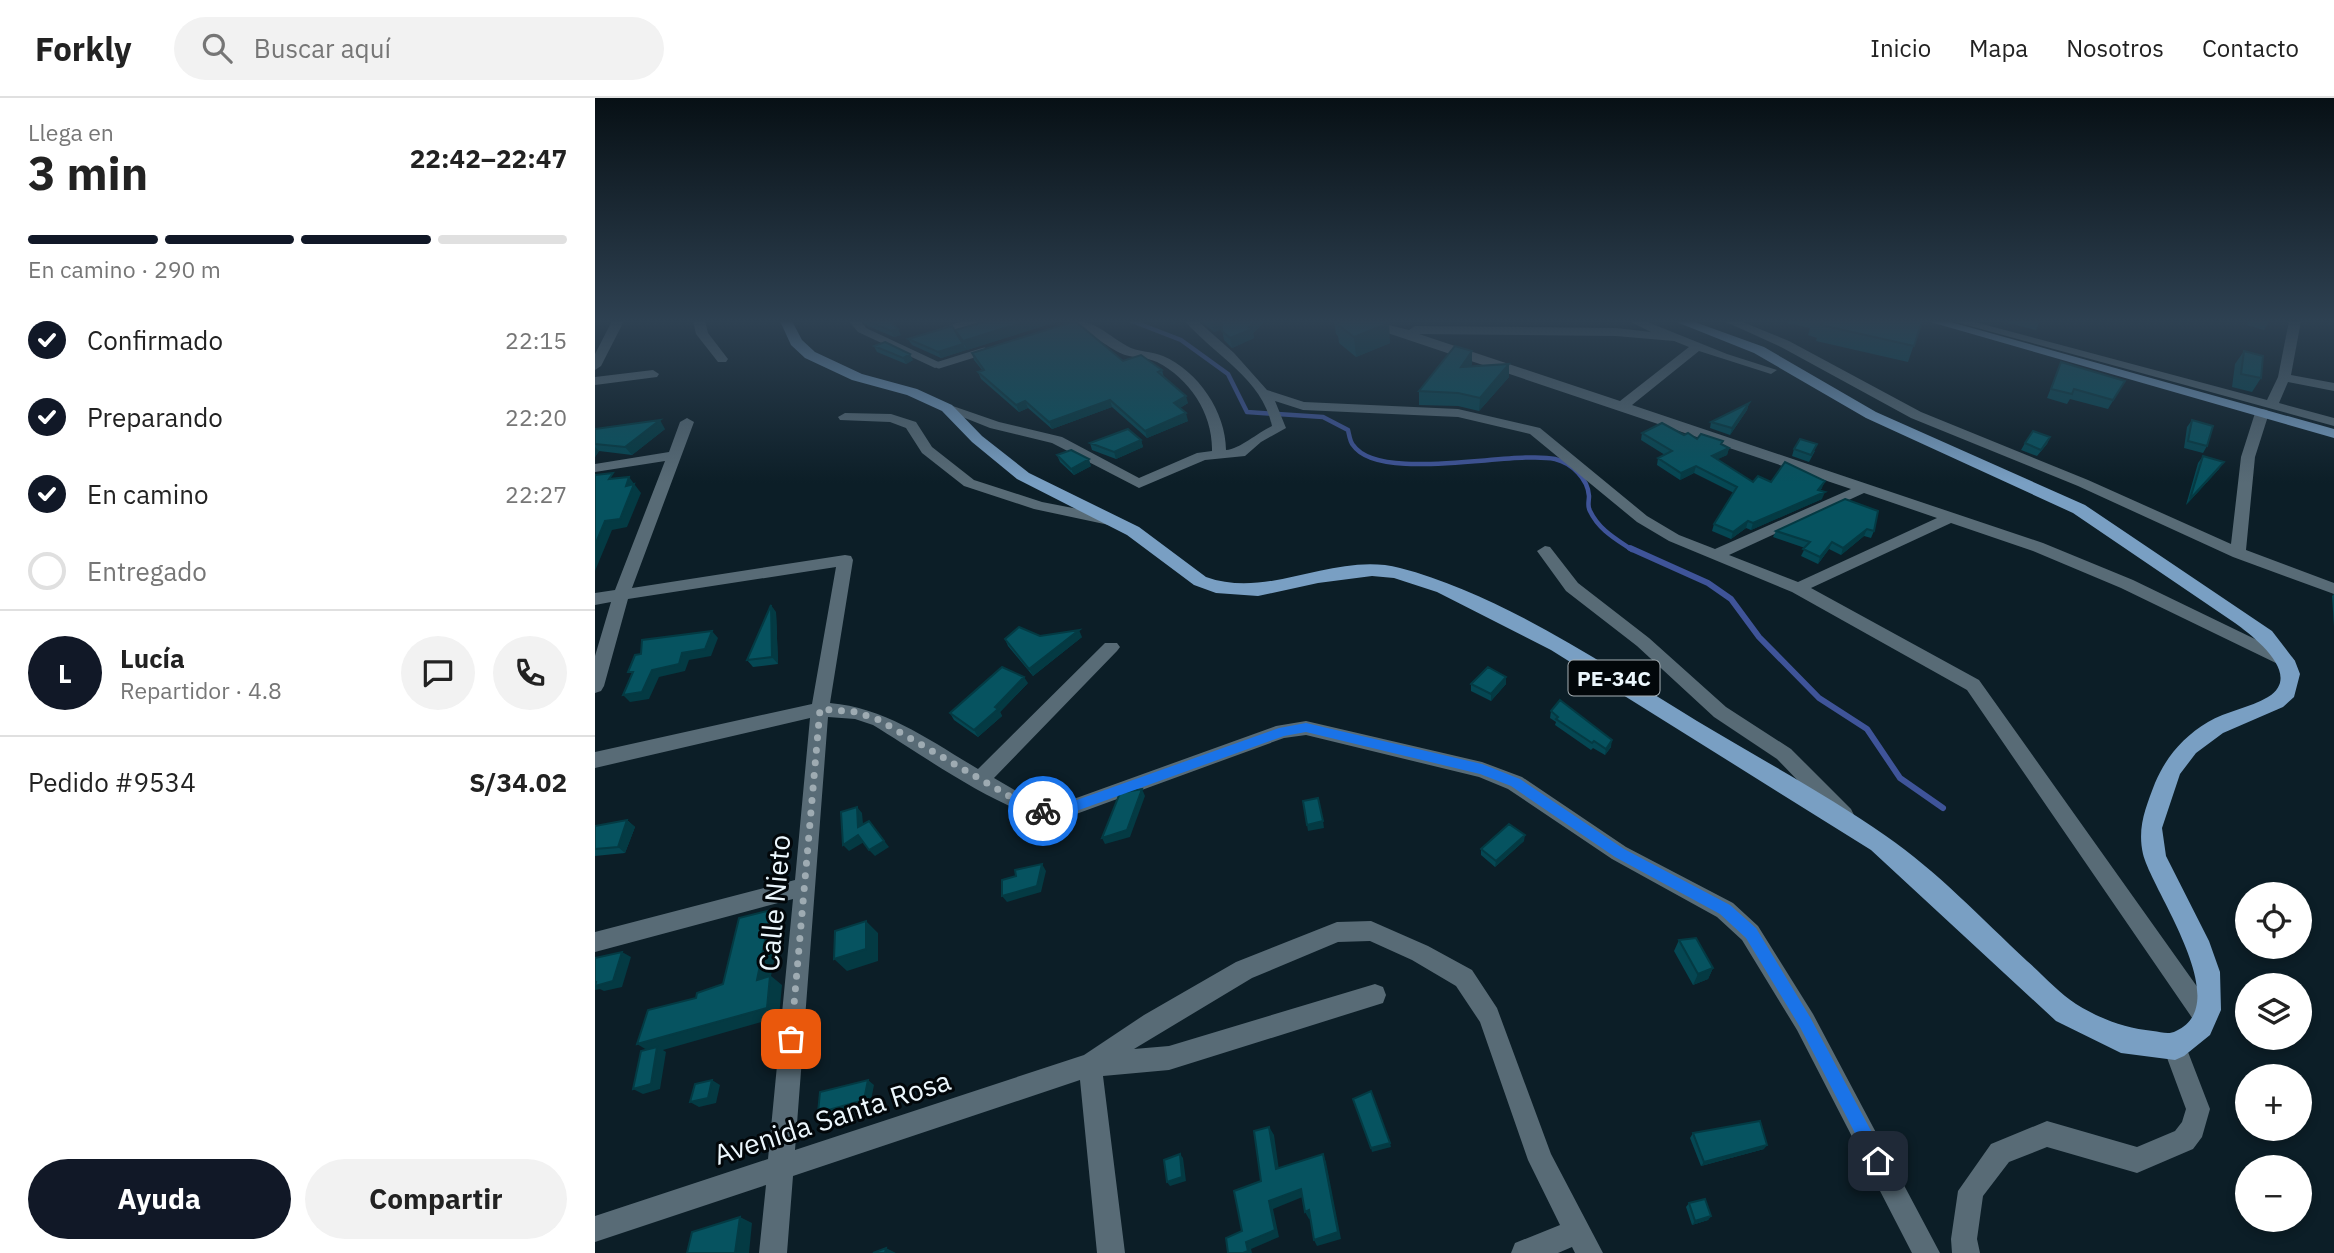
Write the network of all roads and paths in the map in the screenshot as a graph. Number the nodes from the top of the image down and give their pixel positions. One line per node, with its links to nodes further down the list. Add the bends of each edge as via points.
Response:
1 (646, 375): 12 (street)
2 (857, 375): 16 (main road, PE-34C, via 928,397)
3 (1182, 375): 22 (street, via 1198,387 1222,439)
4 (1249, 375): 14 (street)
5 (1528, 375): 15 (street)
6 (1662, 375): 15 (street)
7 (1802, 375): 36 (main road, via 1871,415 2079,509 2249,624 2281,651)
8 (1843, 375): 29 (street, via 1916,415 2084,483)
9 (2140, 375): 17 (main road)
10 (2149, 375): 17 (street)
11 (2284, 377): 13 (street); 17 (street)
12 (595, 381)
13 (2334, 387)
14 (1262, 392): 22 (street, via 1279,414 1279,428 1240,453); 30 (street, via 1303,406 1458,413 1535,431 1642,519)
15 (1621, 407): 25 (street, via 1790,466)
16 (947, 408): 22 (street, via 1057,440 1139,484 1202,456); 27 (main road, PE-34C, via 1023,476)
17 (2267, 408): 20 (street); 21 (main road); 29 (street, via 2248,457)
18 (845, 417): 27 (street, via 891,418 911,425 927,450 969,483 1039,506)
19 (687, 422): 23 (street)
20 (2334, 422)
21 (2334, 434)
22 (1219, 454)
23 (672, 456): 24 (street); 33 (street)
24 (595, 468)
25 (1867, 487): 26 (street); 30 (street)
26 (1951, 517): 31 (street); 36 (street, via 2075,561)
27 (1113, 520): 41 (main road, PE-34C, via 1200,582 1216,587 1258,590 1372,570 1395,572 1443,588 1558,645)
28 (1545, 551): 41 (street, via 1572,587 1643,642 1720,712 1784,754)
29 (2238, 553): 32 (street)
30 (1715, 555): 31 (street)
31 (1798, 588): 45 (street, via 1973,685)
32 (2334, 589)
33 (622, 593): 34 (street); 37 (street); 38 (street, Calle Nieto, via 845,560)
34 (595, 599)
35 (1111, 647): 40 (street)
36 (2286, 661): 45 (main road, via 2290,674 2287,692 2276,702 2216,727 2189,747 2171,771 2151,828 2155,857 2208,972)
37 (595, 686)
38 (820, 709): 39 (street); 40 (street, via 856,712 879,720); 42 (street, Calle Nieto)
39 (595, 760)
40 (981, 779): 54 (street, via 1016,800 1057,813 1283,731 1306,728 1482,769 1515,783 1619,853 1725,910 1751,933 1805,1022)
41 (1853, 826): 46 (main road, PE-34C, via 1911,869 2065,1012 2121,1040)
42 (803, 887): 43 (street); 48 (street, Calle Nieto)
43 (595, 942)
44 (1375, 995): 47 (street, via 1169,1058)
45 (2205, 1017): 46 (main road, via 2191,1037)
46 (2175, 1047): 55 (street, via 2198,1109 2184,1140 2137,1160 2047,1134 2000,1153 1972,1191)
47 (1090, 1065): 48 (street, Avenida Santa Rosa); 50 (street, via 1244,970 1337,932 1371,932 1464,978 1489,1016 1541,1160); 52 (street)
48 (782, 1166): 49 (street, Avenida Santa Rosa); 51 (street, Calle Nieto)
49 (595, 1229)
50 (1583, 1243): 53 (street)
51 (773, 1253)
52 (1111, 1253)
53 (1525, 1253)
54 (1926, 1253)
55 (1966, 1253)

